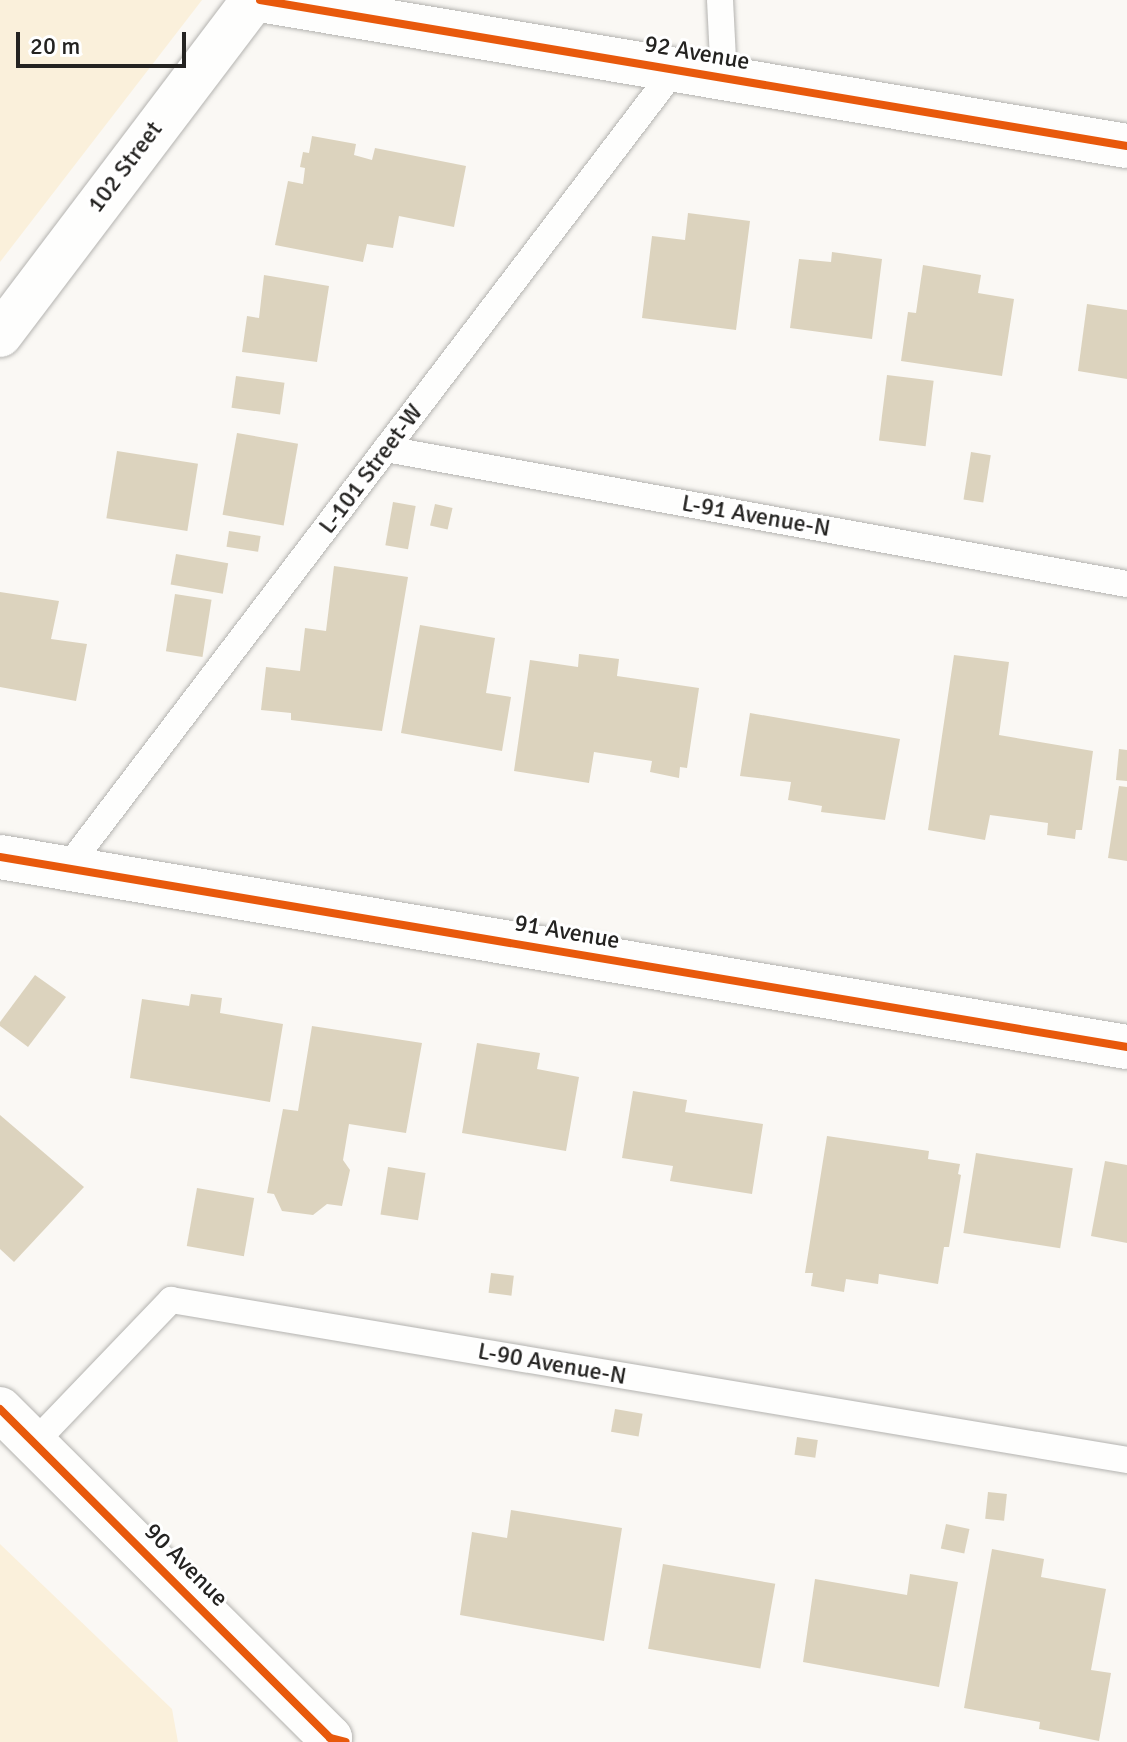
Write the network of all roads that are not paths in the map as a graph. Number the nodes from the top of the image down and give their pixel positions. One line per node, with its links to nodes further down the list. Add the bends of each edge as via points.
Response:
1 (253, 0): 7 (street, 102 Street)
2 (260, 0): 4 (street, 92 Avenue)
3 (720, 0): 5 (lane)
4 (675, 69): 5 (street, 92 Avenue); 8 (lane, L-101 Street-W)
5 (724, 78): 6 (street, 92 Avenue)
6 (1127, 146)
7 (0, 335)
8 (386, 449): 9 (lane, L-91 Avenue-N); 11 (lane, L-101 Street-W)
9 (1127, 584)
10 (0, 857): 11 (street, 91 Avenue)
11 (67, 868): 12 (street, 91 Avenue)
12 (1127, 1047)
13 (0, 1409): 14 (street, 90 Avenue)
14 (35, 1442): 15 (lane, L-90 Avenue-N, via 171,1300); 16 (street, 90 Avenue)
15 (1127, 1460)
16 (335, 1741)

